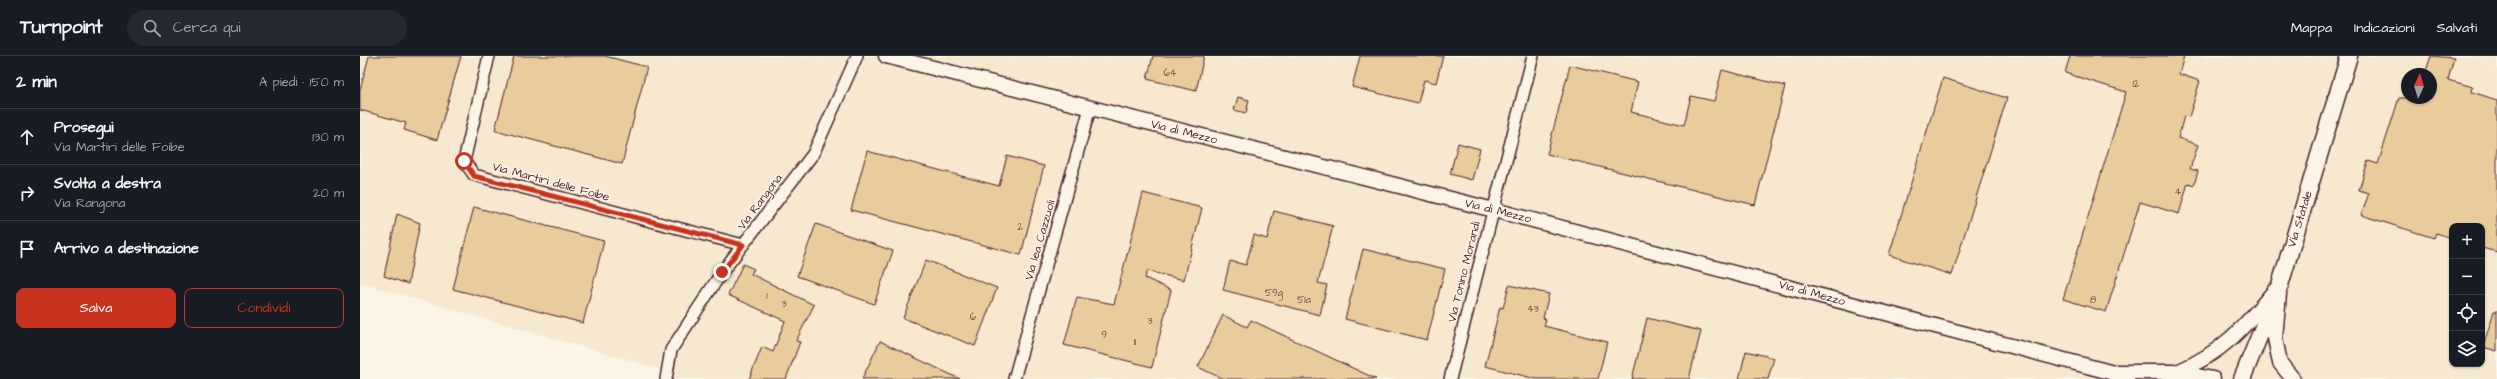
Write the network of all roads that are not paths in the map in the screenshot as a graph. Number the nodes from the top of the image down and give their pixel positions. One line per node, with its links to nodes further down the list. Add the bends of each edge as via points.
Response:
1 (490, 56): 9 (street, Via Martiri delle Foibe, via 464,161 474,176)
2 (857, 56): 9 (street, Via Rangona, via 813,154)
3 (886, 56): 6 (street, Via di Mezzo)
4 (1533, 56): 8 (street, Via Tonino Morandi)
5 (2349, 56): 10 (main road, Via Statale)
6 (917, 60): 7 (street, Via di Mezzo)
7 (1090, 108): 8 (street, Via di Mezzo); 14 (street, Via lea Cazzuoli)
8 (1494, 210): 11 (street, Via di Mezzo); 15 (street, Via Tonino Morandi)
9 (743, 245): 13 (street, Via Rangona, via 722,272 671,350)
10 (2280, 285): 12 (street, via 2229,342 2202,362); 18 (main road, Via Statale); 19 (street, via 2275,338 2280,363)
11 (2110, 372): 12 (street); 16 (street)
12 (2177, 372): 17 (street)
13 (666, 379)
14 (1014, 379)
15 (1450, 379)
16 (2127, 379)
17 (2213, 379)
18 (2242, 379)
19 (2293, 379)

